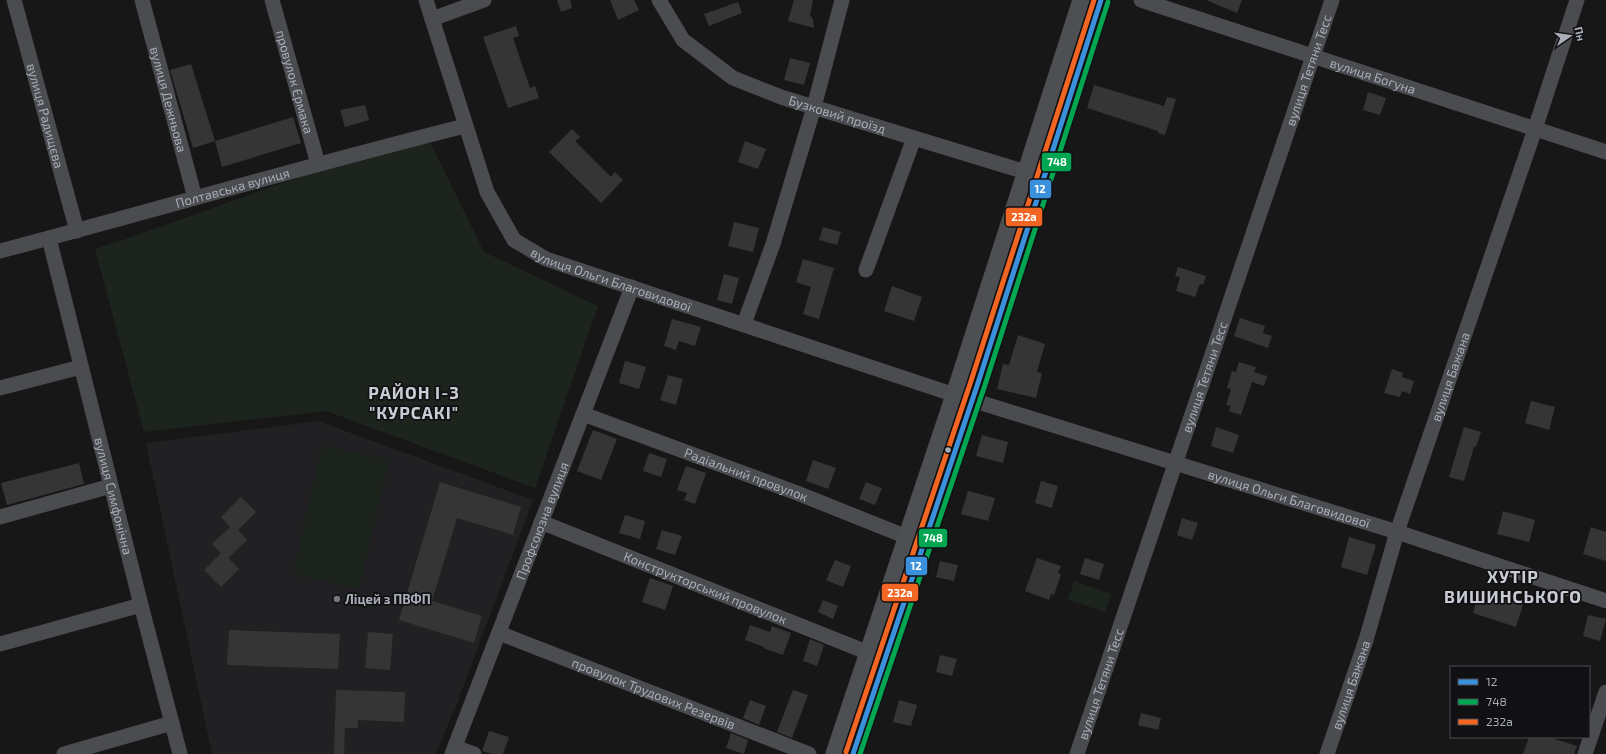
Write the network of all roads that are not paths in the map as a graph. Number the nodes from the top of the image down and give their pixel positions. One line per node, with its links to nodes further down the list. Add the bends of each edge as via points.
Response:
1 (14, 0): 23 (street, вулиця Радищєва)
2 (142, 0): 22 (street, вулиця Дежньова)
3 (272, 0): 20 (street, провулок Єрмака)
4 (426, 0): 13 (street, вулиця Ольги Благовидової)
5 (484, 0): 13 (street)
6 (659, 0): 15 (street, Бузковий проїзд, via 683,40 733,78)
7 (842, 0): 15 (street)
8 (1082, 0): 21 (main road)
9 (1101, 0): 31 (main road)
10 (1141, 0): 14 (street, вулиця Богуна)
11 (1332, 0): 14 (street, вулиця Тетяни Тесс)
12 (1576, 0): 17 (street, вулиця Бажана)
13 (432, 19): 16 (street, вулиця Ольги Благовидової)
14 (1313, 56): 17 (street, вулиця Богуна); 33 (street, вулиця Тетяни Тесс)
15 (814, 107): 18 (street, Бузковий проїзд); 28 (street, via 773,244)
16 (465, 126): 20 (street, Полтавська вулиця); 27 (street, вулиця Ольги Благовидової, via 487,192 514,240 546,259)
17 (1535, 129): 19 (street, вулиця Богуна); 37 (street, вулиця Бажана)
18 (914, 138): 21 (street, Бузковий проїзд); 26 (street)
19 (1606, 152)
20 (318, 164): 22 (street, Полтавська вулиця)
21 (1026, 172): 31 (main road)
22 (195, 198): 23 (street, Полтавська вулиця)
23 (77, 231): 24 (street, Полтавська вулиця)
24 (49, 238): 25 (street, Полтавська вулиця); 29 (street, вулиця Симфонічна)
25 (0, 251)
26 (866, 270)
27 (632, 287): 28 (street, вулиця Ольги Благовидової); 32 (street, Профсоюзна вулиця)
28 (744, 324): 31 (street, вулиця Ольги Благовидової)
29 (81, 367): 30 (street); 34 (street, вулиця Симфонічна)
30 (0, 388)
31 (963, 397): 33 (street, вулиця Ольги Благовидової); 38 (main road); 53 (main road)
32 (583, 414): 36 (street, Профсоюзна вулиця); 38 (street, Радіальний провулок, via 797,493)
33 (1176, 462): 37 (street, вулиця Ольги Благовидової); 54 (street, вулиця Тетяни Тесс)
34 (111, 486): 35 (street); 40 (street, вулиця Симфонічна)
35 (0, 517)
36 (541, 522): 41 (street, Профсоюзна вулиця); 43 (street, Конструкторський провулок)
37 (1397, 532): 39 (street, вулиця Ольги Благовидової); 55 (street, вулиця Бажана, via 1366,640)
38 (907, 537): 43 (main road)
39 (1606, 601)
40 (141, 605): 42 (street); 46 (street, вулиця Симфонічна)
41 (499, 633): 47 (street, Профсоюзна вулиця); 51 (street, провулок Трудових Резервів)
42 (0, 644)
43 (869, 652): 52 (main road)
44 (1606, 692): 45 (street)
45 (1602, 714): 56 (street)
46 (172, 723): 48 (street); 49 (street, вулиця Симфонічна)
47 (454, 750): 50 (street)
48 (64, 754)
49 (180, 754)
50 (474, 754)
51 (809, 754)
52 (835, 754)
53 (853, 754)
54 (1077, 754)
55 (1327, 754)
56 (1586, 754)

